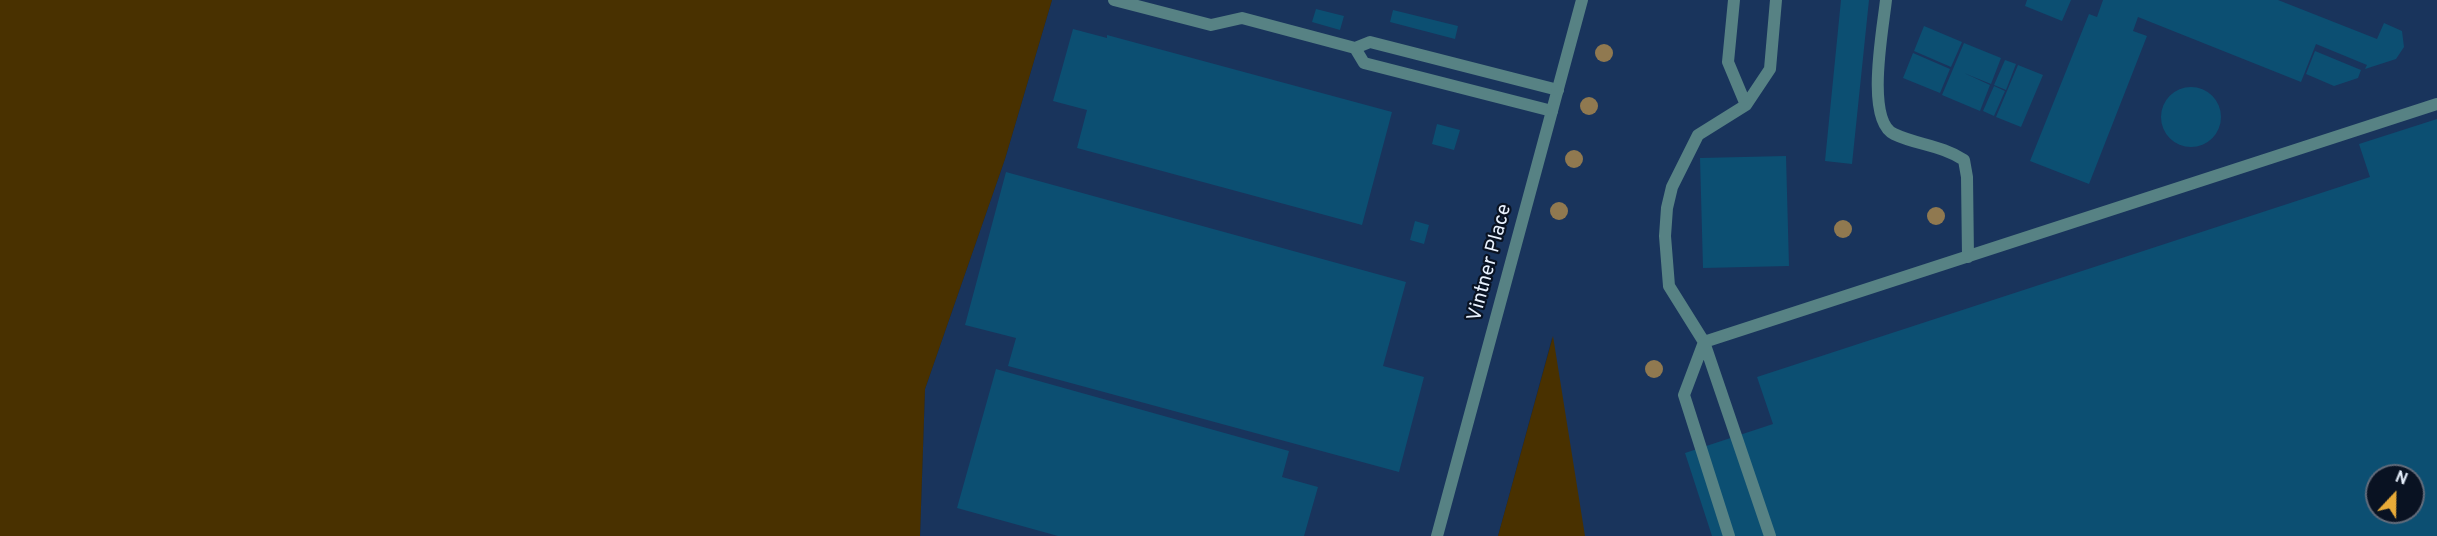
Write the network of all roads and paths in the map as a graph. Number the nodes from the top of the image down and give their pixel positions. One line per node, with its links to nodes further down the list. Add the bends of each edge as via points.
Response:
1 (1114, 0): 6 (street, via 1211,25 1242,18)
2 (1582, 0): 7 (street, Vintner Place)
3 (1734, 0): 9 (street, via 1728,62)
4 (1776, 0): 9 (street, via 1770,69)
5 (1886, 0): 11 (street, via 1877,102 1882,122 1897,135 1948,149 1964,160)
6 (1355, 48): 7 (street, via 1370,42); 10 (street, via 1364,63)
7 (1558, 90): 10 (street, Vintner Place)
8 (2437, 104): 11 (street)
9 (1746, 105): 12 (street, via 1698,135 1672,187 1667,208 1665,255 1669,286)
10 (1552, 111): 13 (street, Vintner Place)
11 (1968, 257): 12 (street)
12 (1704, 342): 14 (street, via 1684,395); 15 (street)
13 (1437, 536)
14 (1729, 536)
15 (1770, 536)

